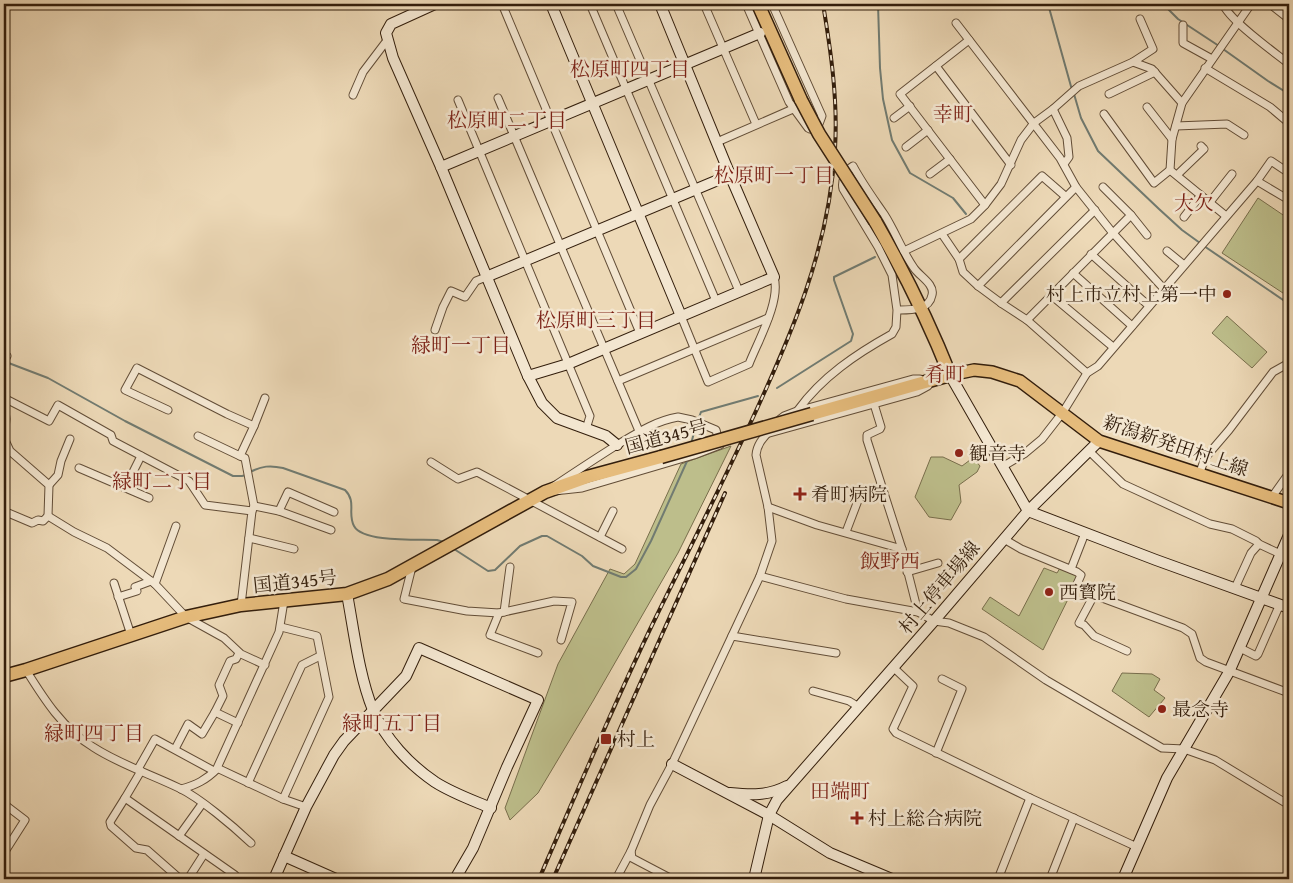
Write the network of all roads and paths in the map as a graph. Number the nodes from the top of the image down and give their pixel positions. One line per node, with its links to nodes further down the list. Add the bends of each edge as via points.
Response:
1 (435, 4): 20 (street, via 391,24 386,33)
2 (502, 4): 44 (street)
3 (551, 4): 37 (street)
4 (590, 4): 31 (street)
5 (616, 4): 30 (street)
6 (660, 4): 25 (street)
7 (704, 4): 22 (street)
8 (746, 4): 19 (street)
9 (758, 4): 38 (highway)
10 (772, 4): 38 (street, via 822,116 821,122 808,128)
11 (1223, 4): 16 (street)
12 (1251, 4): 16 (street)
13 (1270, 4): 14 (street)
14 (1289, 19)
15 (1140, 20): 24 (street, via 1153,49)
16 (1238, 22): 23 (street); 26 (street)
17 (956, 23): 21 (street)
18 (1183, 25): 23 (street, via 1183,43)
19 (760, 33): 22 (street); 38 (street)
20 (388, 39): 33 (street, via 363,72); 60 (street, via 393,58)
21 (969, 40): 27 (street); 45 (street)
22 (722, 49): 25 (street); 47 (street)
23 (1212, 59): 28 (street)
24 (1133, 62): 29 (street); 41 (street, via 1079,86)
25 (685, 64): 30 (street); 53 (street)
26 (1289, 64)
27 (936, 66): 39 (street, via 900,94); 58 (street)
28 (1205, 68): 36 (street); 46 (street)
29 (1155, 72): 32 (street); 36 (street)
30 (648, 80): 31 (street); 70 (street)
31 (626, 89): 37 (street); 73 (street)
32 (1109, 94)
33 (353, 95)
34 (498, 98): 51 (street)
35 (458, 100): 56 (street)
36 (1182, 103): 48 (street)
37 (591, 104): 44 (street); 78 (street)
38 (797, 104): 47 (street); 103 (highway, bridge, via 875,221)
39 (910, 106): 43 (street); 49 (street)
40 (1147, 107): 52 (street)
41 (1053, 109): 45 (street); 59 (street, via 1066,138 1070,157)
42 (1104, 114): 61 (street, via 1154,183)
43 (894, 118)
44 (550, 121): 51 (street); 82 (street)
45 (1034, 123): 58 (street, via 1021,140); 59 (street)
46 (1289, 123)
47 (756, 124): 53 (street)
48 (1176, 126): 50 (street, via 1227,124); 52 (street)
49 (928, 130): 55 (street); 57 (street)
50 (1244, 135)
51 (514, 136): 56 (street); 86 (street)
52 (1172, 139): 61 (street)
53 (717, 142): 65 (street)
54 (1201, 146): 66 (street, via 1204,148)
55 (906, 147)
56 (480, 150): 60 (street); 91 (street)
57 (950, 159): 63 (street); 76 (street)
58 (1011, 164): 76 (street, via 1001,184)
59 (1064, 164): 68 (street)
60 (441, 166): 94 (street)
61 (1170, 170): 66 (street)
62 (1289, 173): 67 (street, via 1271,161)
63 (930, 174)
64 (1232, 174): 75 (street)
65 (730, 175): 70 (street); 95 (street)
66 (1177, 175): 71 (street)
67 (1257, 181): 74 (street); 80 (street)
68 (1076, 187): 72 (street); 77 (street)
69 (1103, 187): 79 (street)
70 (696, 189): 73 (street); 98 (street)
71 (1201, 195): 75 (street); 81 (street)
72 (1065, 196): 90 (street, via 1042,176); 96 (street)
73 (673, 199): 78 (street); 100 (street)
74 (1289, 200)
75 (1210, 202): 80 (street)
76 (985, 204): 84 (street, via 971,219)
77 (1096, 210): 83 (street); 101 (street)
78 (638, 214): 82 (street); 105 (street)
79 (1131, 215): 83 (street); 85 (street)
80 (1226, 216): 92 (street)
81 (1184, 218)
82 (598, 230): 86 (street); 110 (street)
83 (1112, 232): 89 (street); 97 (street)
84 (942, 234): 87 (street); 90 (street)
85 (1147, 235)
86 (561, 246): 91 (street); 112 (street)
87 (904, 251): 103 (street, via 933,292); 104 (street, via 853,166 849,168 843,189 892,275)
88 (1168, 251): 92 (street)
89 (1091, 254): 93 (street); 102 (street)
90 (959, 259): 96 (street, via 963,272)
91 (526, 261): 94 (street); 115 (street)
92 (1184, 265): 97 (street)
93 (1073, 273): 99 (street); 108 (street)
94 (486, 277): 109 (street, via 476,281 465,297 451,291); 117 (street)
95 (774, 277): 98 (street); 106 (street, via 777,286)
96 (978, 286): 101 (street)
97 (1164, 289): 102 (street)
98 (740, 291): 100 (street)
99 (1051, 295): 107 (street); 111 (street)
100 (716, 301): 105 (street)
101 (1001, 303): 107 (street)
102 (1149, 306): 108 (street)
103 (921, 309): 104 (street); 118 (highway)
104 (897, 310): 125 (street, via 894,333 850,359 815,389)
105 (681, 316): 110 (street); 113 (street)
106 (768, 318): 113 (street); 113 (street, via 749,364 708,382)
107 (1027, 320): 116 (street)
108 (1132, 326): 111 (street)
109 (435, 330)
110 (640, 333): 112 (street)
111 (1114, 347): 116 (street, via 1098,366)
112 (604, 348): 115 (street); 119 (street)
113 (694, 349): 119 (street)
114 (1289, 363): 142 (street, via 1273,372 1205,458)
115 (568, 364): 117 (street); 128 (street, via 590,416)
116 (1087, 373): 126 (street)
117 (528, 376): 128 (street, via 542,403 557,418)
118 (944, 377): 123 (street, via 917,392); 125 (street, via 913,379); 126 (main road, 新潟新発田村上線, via 974,370 992,372 1020,381); 140 (street); 147 (highway, 国道345号, bridge, via 587,477)
119 (618, 381): 129 (street)
120 (4, 398): 137 (street, via 49,421 58,405)
121 (265, 398): 127 (street)
122 (4, 402): 132 (street)
123 (874, 404): 130 (street); 171 (street, via 881,427 866,440)
124 (168, 410): 127 (street, via 125,390 137,368)
125 (798, 411): 130 (street, via 784,416)
126 (1062, 412): 134 (main road, 新潟新発田村上線); 140 (street, via 1035,447)
127 (254, 426): 138 (street)
128 (586, 429): 135 (street, via 606,436)
129 (639, 431): 135 (street); 147 (street, via 665,419 685,418 716,430 720,445 582,488)
130 (766, 434): 152 (street, via 756,448 756,455)
131 (198, 436): 138 (street)
132 (4, 438): 144 (street, via 10,452)
133 (70, 439): 144 (street, via 58,475)
134 (1099, 441): 136 (street, 村上停車場線); 142 (main road, 新潟新発田村上線)
135 (617, 445): 147 (street)
136 (1089, 451): 156 (street, 村上停車場線); 168 (street, via 1123,484 1210,524 1232,529)
137 (141, 456): 145 (street); 153 (street, via 188,481 205,505)
138 (240, 456): 153 (street, via 245,458)
139 (431, 462): 150 (street, via 458,479 477,472)
140 (1002, 467): 156 (street)
141 (79, 468): 145 (street)
142 (1200, 472): 148 (main road, 新潟新発田村上線)
143 (1289, 473): 148 (street)
144 (49, 485): 159 (street)
145 (125, 488): 149 (street)
146 (862, 490): 162 (street)
147 (545, 492): 150 (highway, 国道345号)
148 (1272, 497): 151 (main road, 新潟新発田村上線)
149 (148, 498)
150 (531, 499): 165 (street); 174 (highway, 国道345号)
151 (1289, 503)
152 (768, 507): 162 (street); 178 (street, via 772,541)
153 (253, 508): 154 (street); 166 (street)
154 (279, 511): 157 (street, via 288,492); 161 (street)
155 (613, 511): 165 (street)
156 (1028, 511): 163 (street); 167 (street, 村上停車場線)
157 (334, 512)
158 (4, 513): 159 (street, via 32,523)
159 (48, 516): 180 (street, via 107,548)
160 (176, 526): 180 (street)
161 (331, 530)
162 (846, 532): 171 (street)
163 (1085, 533): 176 (street); 181 (street)
164 (1289, 535): 172 (street)
165 (600, 537): 170 (street)
166 (249, 538): 169 (street); 187 (street)
167 (1004, 538): 176 (street, via 1021,549); 192 (street, 村上停車場線)
168 (1259, 544): 172 (street); 181 (street, via 1251,553)
169 (294, 549)
170 (622, 549)
171 (902, 549): 177 (street)
172 (1285, 556): 185 (street)
173 (938, 563): 177 (street)
174 (412, 567): 182 (highway, 国道345号); 189 (street, via 404,599 467,611)
175 (510, 567): 189 (street)
176 (1071, 569): 183 (street, via 1081,575 1077,584)
177 (907, 572): 190 (street)
178 (760, 576): 190 (street, via 846,599); 195 (street)
179 (114, 583): 184 (street)
180 (153, 583): 184 (street, via 135,587 137,591); 191 (street)
181 (1235, 588): 185 (street)
182 (347, 594): 186 (highway, 国道345号); 212 (street)
183 (1094, 595): 198 (street, via 1080,623 1094,636); 206 (street, via 1183,628 1192,634 1200,658)
184 (118, 597): 194 (street)
185 (1262, 598): 188 (street); 197 (street)
186 (284, 601): 187 (highway, 国道345号); 193 (street)
187 (241, 605): 191 (highway, 国道345号)
188 (1285, 606): 197 (street, via 1256,656)
189 (501, 612): 196 (street, via 554,601 572,602); 201 (street, via 490,635)
190 (918, 612): 192 (street)
191 (186, 617): 194 (highway, 国道345号); 199 (street, via 224,638)
192 (934, 621): 204 (street, 村上停車場線); 216 (street, via 949,623 984,637 1046,680 1162,748)
193 (281, 627): 202 (street, via 317,636); 203 (street)
194 (131, 635): 205 (highway, 国道345号)
195 (732, 636): 200 (street); 218 (street)
196 (561, 640)
197 (1240, 648): 206 (street)
198 (1127, 651)
199 (239, 652): 203 (street); 213 (street, via 236,659 230,661 219,685 223,696)
200 (836, 653)
201 (538, 654)
202 (320, 656): 222 (street, via 302,665); 227 (street, via 329,697)
203 (265, 665): 214 (street)
204 (894, 668): 211 (street, 村上停車場線); 217 (street, via 913,686 893,729)
205 (26, 670): 207 (highway, 国道345号); 219 (street, via 47,703 74,732 92,747)
206 (1229, 672): 210 (street); 216 (street)
207 (4, 676)
208 (942, 679): 217 (street, via 962,689)
209 (813, 691): 211 (street)
210 (1289, 693)
211 (859, 707): 221 (street, 村上停車場線)
212 (373, 709): 231 (street, via 344,740); 232 (street, via 397,748 422,772 452,791); 232 (street, via 406,676 418,648 538,700 506,767)
213 (215, 712): 214 (street); 215 (street, via 202,734 188,724)
214 (238, 723): 220 (street)
215 (175, 749): 219 (street, via 155,739); 220 (street)
216 (1184, 749): 230 (street, via 1216,760); 237 (street, via 1166,778)
217 (936, 753): 226 (street)
218 (672, 764): 224 (street); 238 (street)
219 (140, 770): 223 (street); 225 (street)
220 (216, 770): 222 (street); 223 (street, via 200,782)
221 (793, 782): 224 (street, via 773,792 752,795); 233 (street, 村上停車場線)
222 (248, 783): 227 (street)
223 (181, 789): 229 (street)
224 (724, 792): 233 (street)
225 (125, 798): 235 (street); 243 (street, via 110,822 111,826 136,848 147,850)
226 (1030, 798): 234 (street); 252 (street)
227 (283, 799): 231 (street)
228 (4, 804): 239 (street, via 25,820)
229 (202, 804): 235 (street); 236 (street)
230 (1289, 805)
231 (306, 807): 241 (street)
232 (491, 808): 247 (street)
233 (768, 815): 250 (street); 251 (street, via 830,854)
234 (1074, 818): 237 (street); 253 (street)
235 (179, 836): 240 (street)
236 (251, 843)
237 (1137, 847): 254 (street)
238 (631, 851): 248 (street); 249 (street, via 632,858)
239 (4, 853)
240 (204, 854): 242 (street); 244 (street)
241 (284, 856): 245 (street); 246 (street)
242 (235, 875)
243 (180, 879)
244 (188, 879)
245 (274, 879)
246 (336, 879)
247 (455, 879)
248 (616, 879)
249 (672, 879)
250 (754, 879)
251 (892, 879)
252 (998, 879)
253 (1050, 879)
254 (1123, 879)

